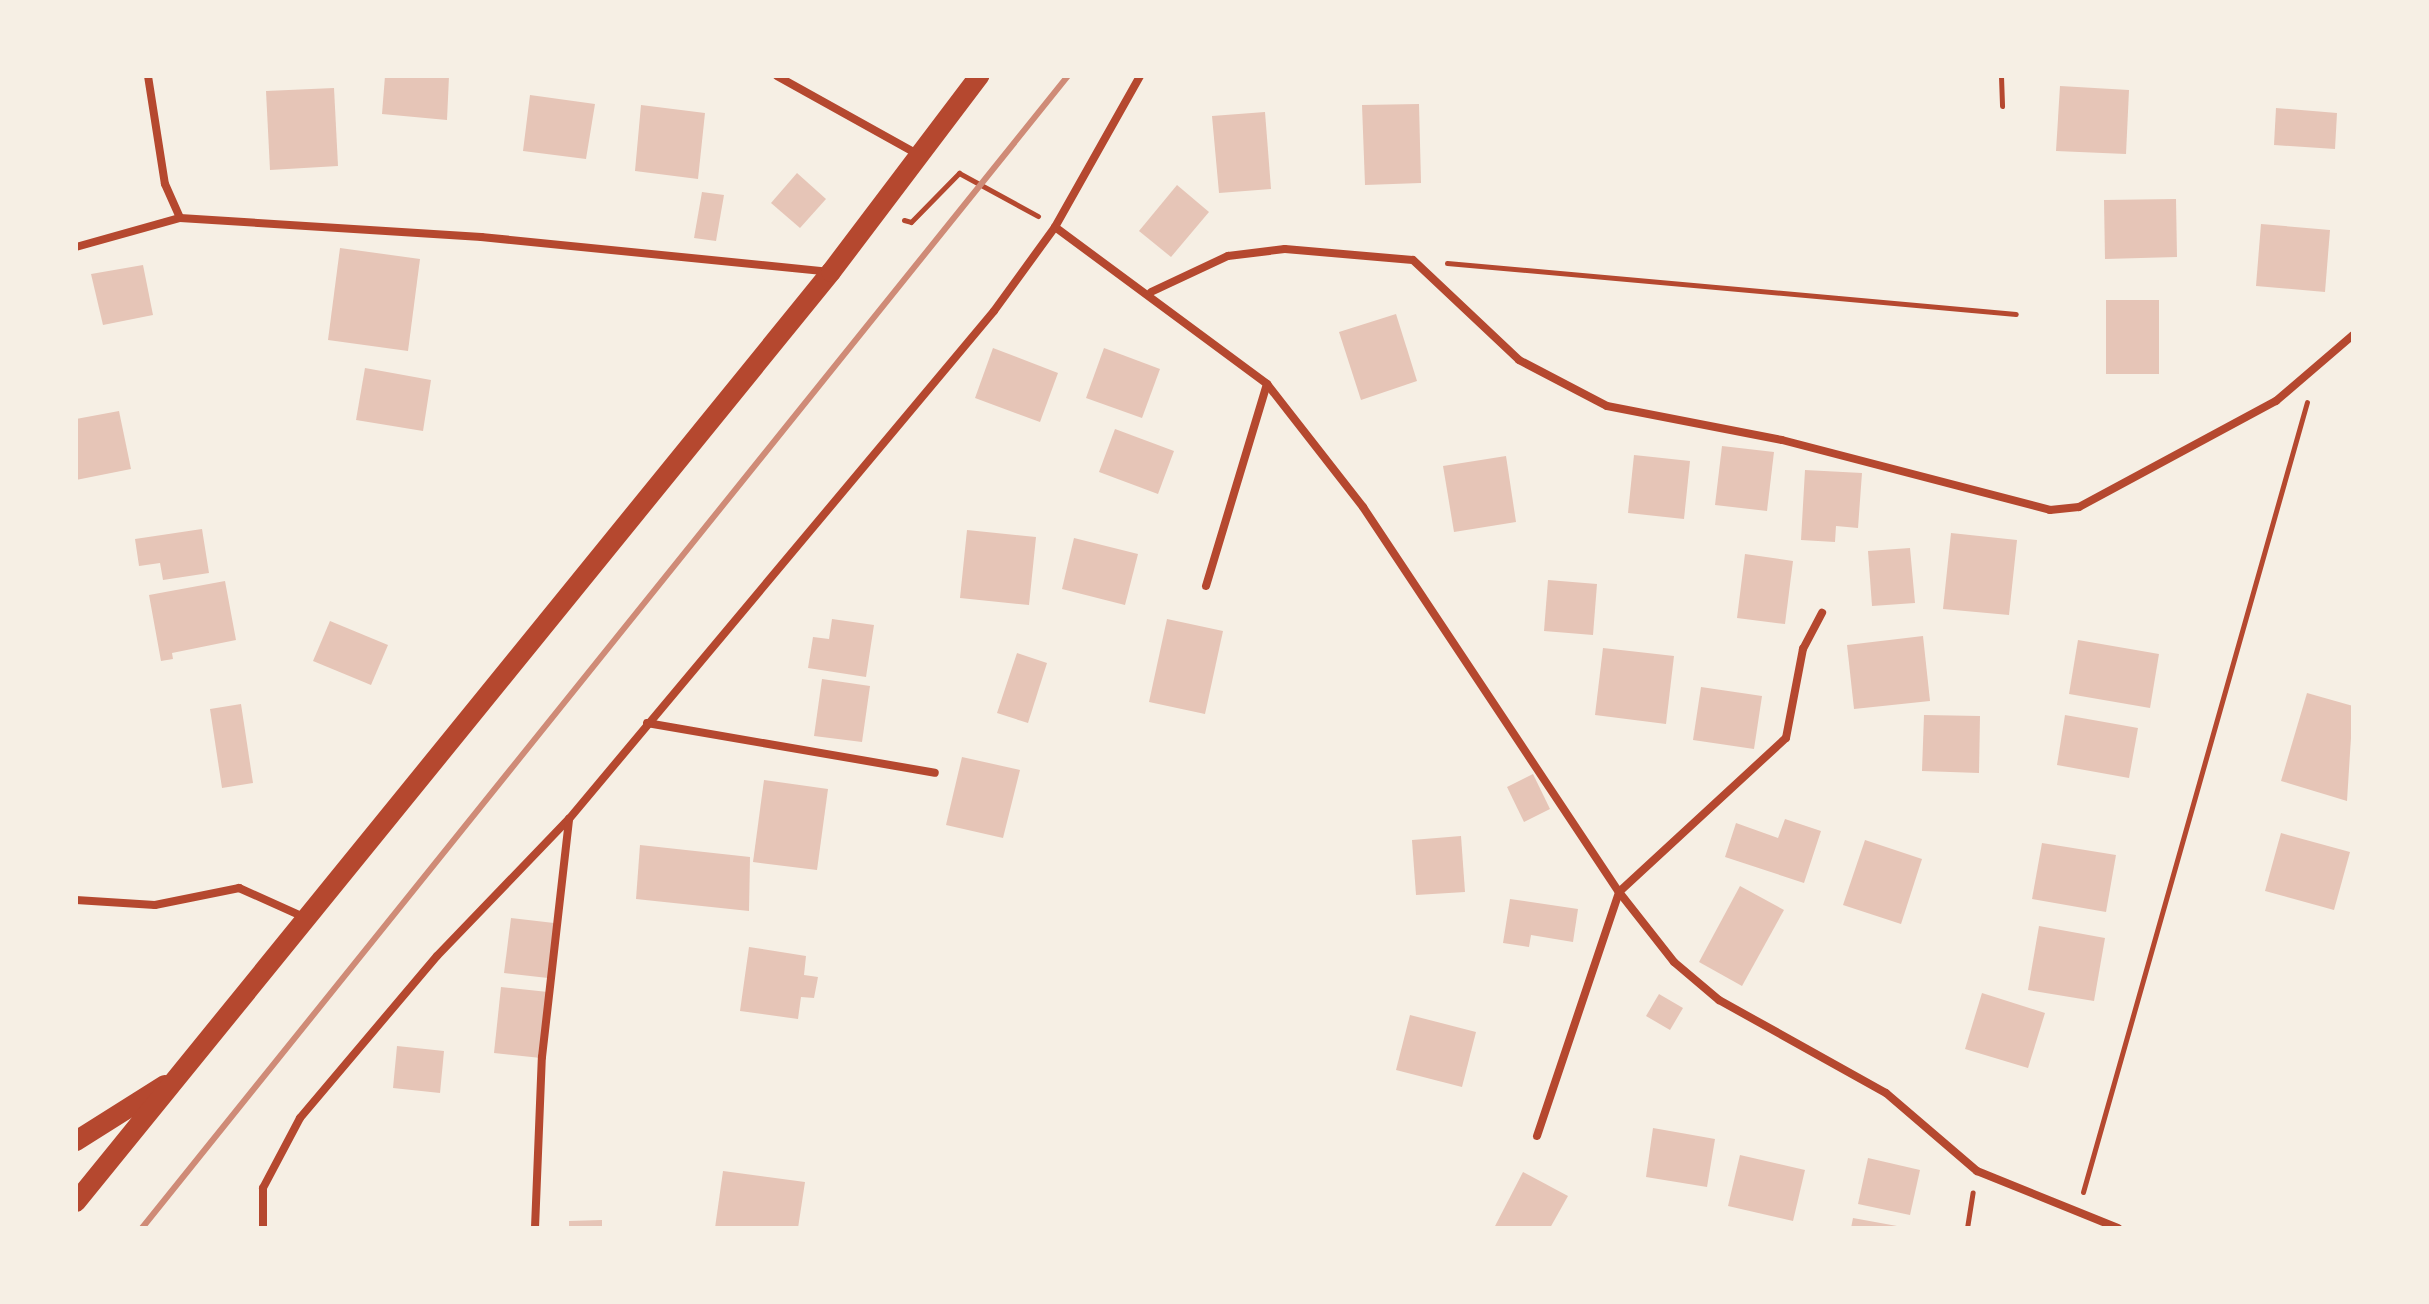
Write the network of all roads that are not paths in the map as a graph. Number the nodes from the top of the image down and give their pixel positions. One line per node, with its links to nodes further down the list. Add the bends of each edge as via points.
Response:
1 (148, 76): 6 (street, via 165,184)
2 (777, 76): 5 (street)
3 (979, 76): 5 (main road)
4 (1140, 76): 7 (street)
5 (917, 154): 9 (main road)
6 (180, 218): 8 (street); 9 (street, via 481,237)
7 (1055, 227): 10 (street); 15 (street, via 994,311)
8 (76, 247)
9 (831, 272): 20 (main road)
10 (1151, 292): 11 (street, via 1228,256 1285,249 1413,260 1519,360 1607,406 1782,440 2050,510 2079,507 2305,379); 12 (street)
11 (2353, 335)
12 (1267, 384): 13 (street); 18 (street, via 1363,507)
13 (1206, 586)
14 (1822, 613): 18 (street, via 1803,649 1777,750)
15 (647, 723): 16 (street); 17 (street)
16 (935, 773)
17 (569, 819): 25 (street, via 437,956 300,1118 263,1188); 26 (street, via 542,1057)
18 (1619, 892): 22 (street); 27 (street, via 1674,962 1719,1000 1886,1093 1977,1171 2076,1216)
19 (76, 900): 20 (street, via 155,905 239,888)
20 (307, 919): 21 (main road)
21 (179, 1077): 23 (main road); 24 (main road)
22 (1537, 1136)
23 (76, 1141)
24 (76, 1202)
25 (263, 1228)
26 (535, 1228)
27 (2118, 1228)

